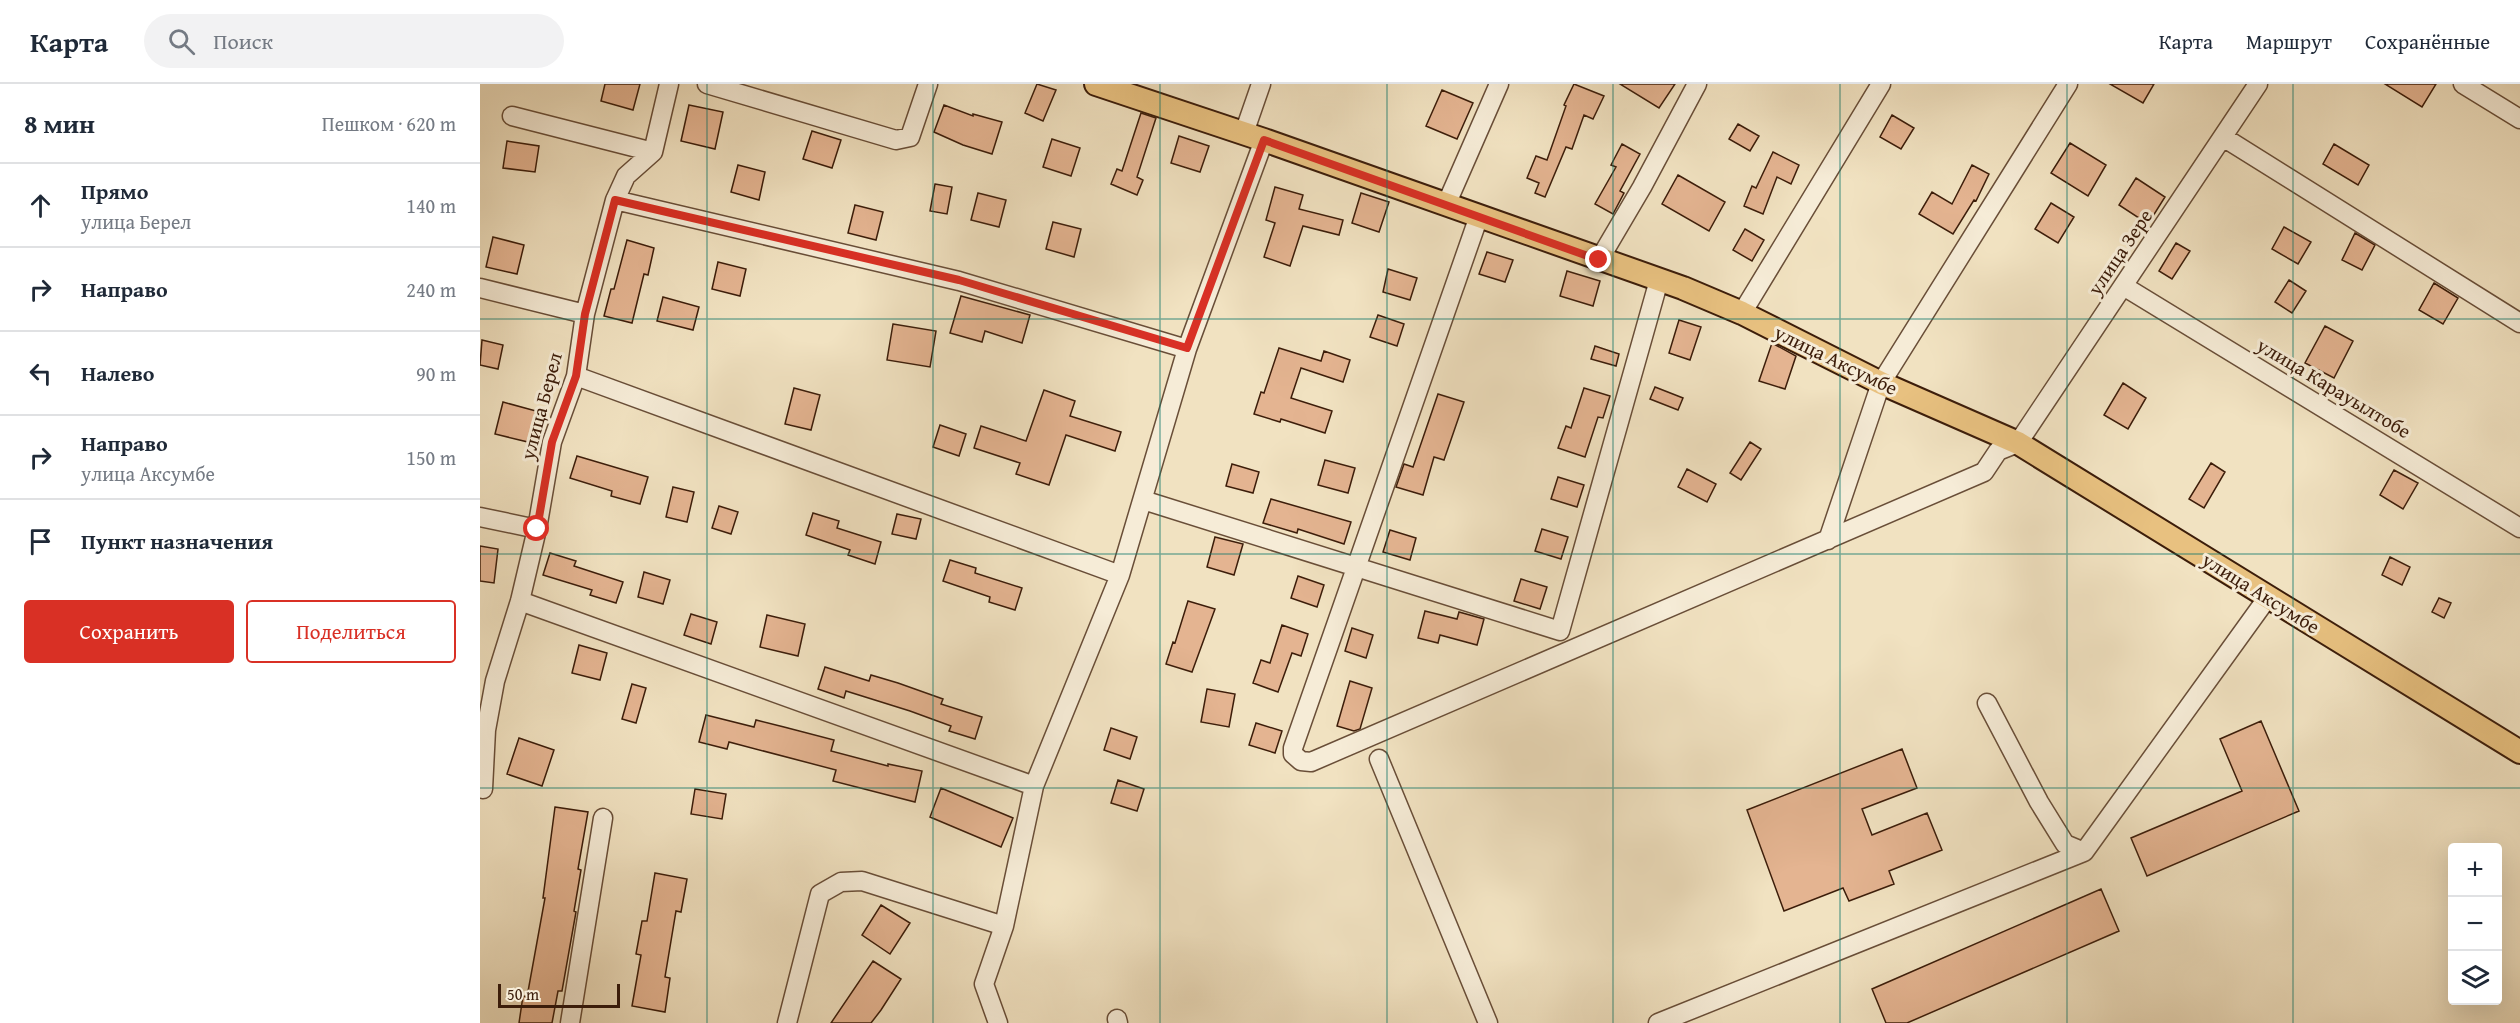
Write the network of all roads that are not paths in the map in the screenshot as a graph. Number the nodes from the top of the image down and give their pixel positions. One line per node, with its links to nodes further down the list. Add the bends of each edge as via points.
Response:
1 (669, 84): 16 (street)
2 (707, 84): 3 (street, via 896,140 910,137)
3 (928, 84)
4 (1096, 84): 14 (main road, улица Аксумбе)
5 (1261, 84): 14 (street)
6 (1499, 84): 18 (street)
7 (1697, 84): 20 (street)
8 (1881, 84): 24 (street)
9 (2068, 84): 29 (street)
10 (2258, 84): 15 (street, улица Зере)
11 (2463, 84): 13 (street)
12 (512, 116): 16 (street)
13 (2520, 119)
14 (1254, 136): 18 (main road, улица Аксумбе); 27 (street)
15 (2223, 137): 22 (street, улица Зере); 26 (street)
16 (653, 152): 17 (street, улица Берел, via 626,176)
17 (615, 200): 25 (street, улица Берел); 27 (street, via 959,280)
18 (1446, 205): 19 (main road, улица Аксумбе)
19 (1479, 216): 20 (main road, улица Аксумбе); 36 (street)
20 (1599, 260): 21 (main road, улица Аксумбе)
21 (1659, 280): 24 (main road, улица Аксумбе); 40 (street)
22 (2125, 287): 30 (street, улица Зере); 33 (street, улица Карауылтобе)
23 (480, 288): 25 (street)
24 (1742, 313): 29 (main road, улица Аксумбе)
25 (585, 314): 28 (street, улица Берел)
26 (2520, 322)
27 (1187, 348): 31 (street)
28 (576, 376): 34 (street, улица Берел, via 552,442); 37 (street)
29 (1881, 383): 30 (main road, улица Аксумбе); 35 (street)
30 (2018, 443): 35 (street, via 1998,452 1984,472); 38 (main road, улица Аксумбе)
31 (1143, 500): 36 (street); 37 (street)
32 (480, 517): 34 (street)
33 (2520, 528)
34 (537, 529): 39 (street, улица Берел)
35 (1827, 540): 41 (street)
36 (1357, 567): 40 (street); 41 (street, via 1293,748 1293,754 1301,761 1311,762)
37 (1120, 575): 46 (street)
38 (2268, 597): 44 (main road, улица Аксумбе); 49 (street)
39 (520, 601): 42 (street, улица Берел); 46 (street)
40 (1560, 631): 41 (street)
41 (1569, 651)
42 (487, 680): 47 (street, улица Берел)
43 (1987, 703): 49 (street, via 2039,802 2066,844)
44 (2520, 752)
45 (1379, 759): 54 (street)
46 (1034, 786): 50 (street)
47 (483, 789)
48 (603, 818): 51 (street)
49 (2084, 852): 55 (street)
50 (1004, 926): 52 (street, via 862,881 841,882 820,894); 53 (street, via 984,984)
51 (570, 1023)
52 (787, 1023)
53 (998, 1023)
54 (1488, 1023)
55 (1658, 1023)

